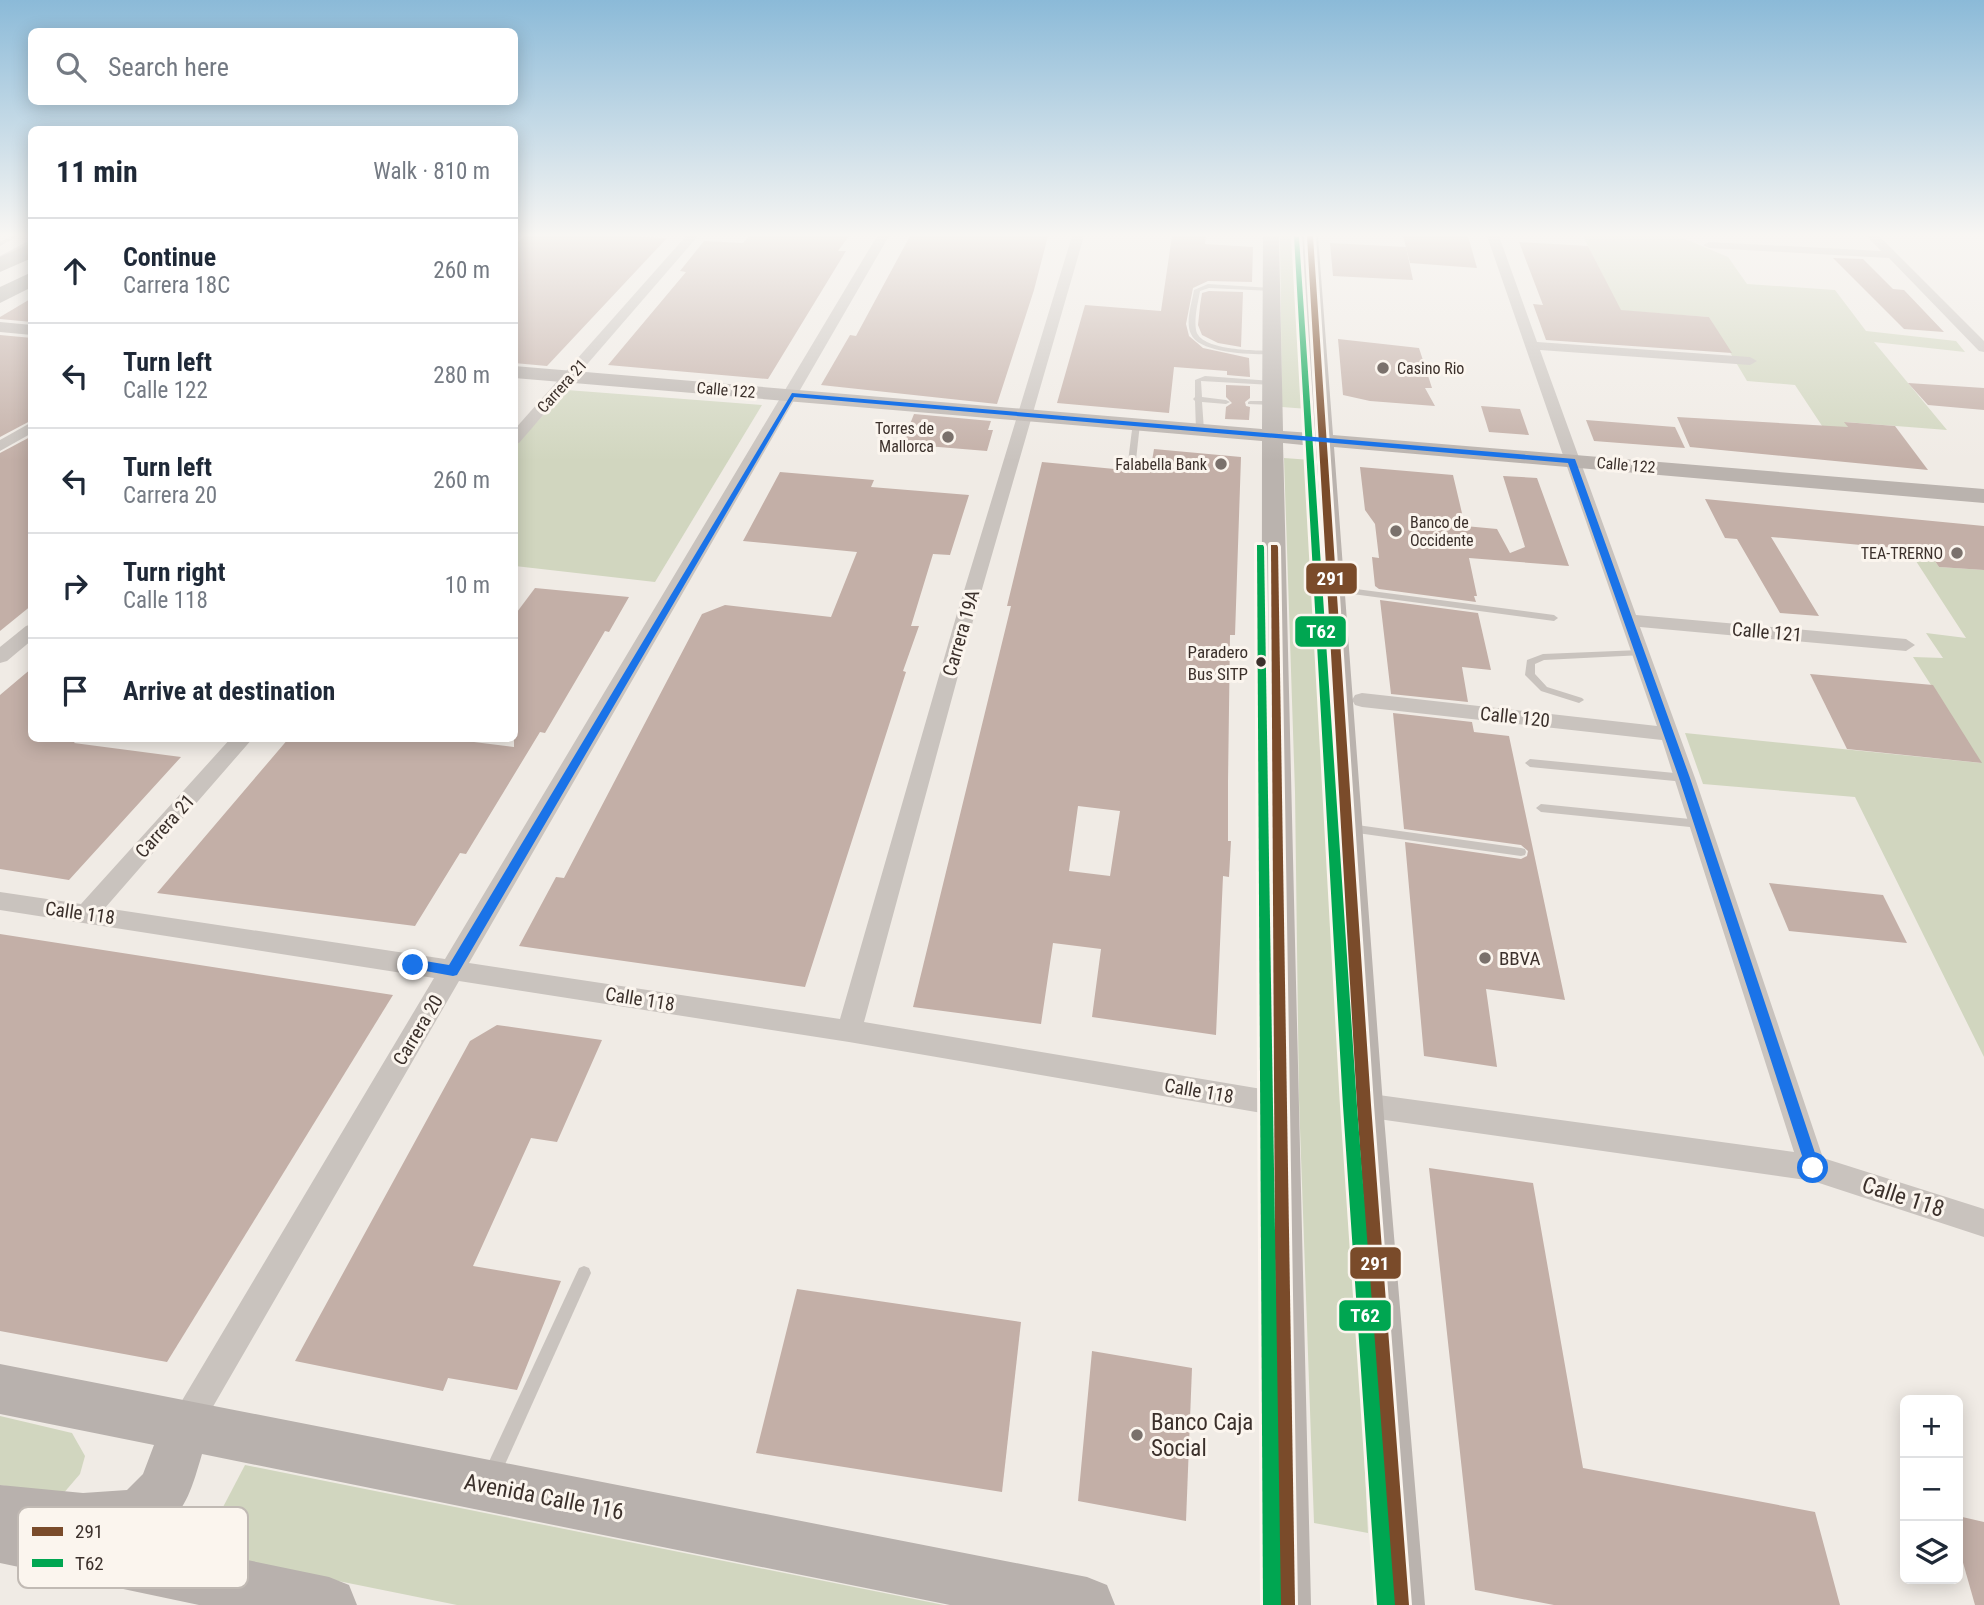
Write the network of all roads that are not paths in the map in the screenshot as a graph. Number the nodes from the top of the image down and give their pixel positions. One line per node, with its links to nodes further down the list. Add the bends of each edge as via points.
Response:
1 (628, 311): 16 (street, Carrera 21)
2 (840, 311): 18 (street, Carrera 20)
3 (1056, 311): 22 (street, Carrera 19A)
4 (1195, 311): 13 (lane, via 1192,331 1206,346)
5 (1272, 311): 13 (main road)
6 (1315, 311): 28 (main road)
7 (1521, 311): 11 (street)
8 (1947, 311): 12 (street)
9 (0, 327): 10 (main road)
10 (28, 330)
11 (1534, 346): 14 (street); 30 (street)
12 (1984, 348)
13 (1272, 353): 17 (main road)
14 (1750, 361)
15 (518, 372): 16 (main road, Calle 122)
16 (571, 377): 18 (main road, Calle 122); 26 (street, Carrera 21)
17 (1273, 393): 19 (lane, via 1200,379); 21 (lane); 27 (main road)
18 (792, 395): 22 (main road, Calle 122); 52 (street, Carrera 20)
19 (1197, 399): 20 (lane); 25 (lane)
20 (1226, 402)
21 (1250, 403)
22 (1026, 414): 23 (main road, Calle 122); 53 (street, Carrera 19A)
23 (1136, 424): 25 (main road, Calle 122); 31 (lane)
24 (28, 429): 29 (street)
25 (1200, 429): 27 (main road, Calle 122)
26 (518, 436)
27 (1273, 436): 28 (main road, Calle 122); 54 (main road)
28 (1323, 440): 30 (main road, Calle 122); 33 (main road)
29 (0, 447)
30 (1572, 461): 32 (main road, Calle 122); 35 (street)
31 (1132, 469)
32 (1984, 496)
33 (1333, 589): 34 (lane); 48 (main road)
34 (1554, 618)
35 (1628, 620): 37 (street, Calle 121); 38 (street)
36 (28, 633): 39 (street)
37 (1906, 645)
38 (1640, 653): 41 (lane, via 1543,657 1531,662 1530,675 1544,690); 42 (street)
39 (0, 657)
40 (1362, 701): 42 (street, Calle 120)
41 (1579, 701)
42 (1669, 734): 45 (street)
43 (239, 742): 51 (street, Carrera 21)
44 (1530, 763): 45 (lane)
45 (1685, 778): 47 (street)
46 (1541, 808): 47 (lane)
47 (1700, 824): 56 (street)
48 (1347, 828): 49 (lane); 55 (main road)
49 (1521, 852)
50 (0, 901): 51 (street, Calle 118)
51 (87, 913): 52 (street, Calle 118)
52 (453, 971): 53 (street, Calle 118); 60 (street, Carrera 20)
53 (849, 1031): 54 (street, Calle 118)
54 (1279, 1104): 70 (main road)
55 (1364, 1105): 56 (street, Calle 118); 71 (main road)
56 (1813, 1168): 57 (street, Calle 118)
57 (1984, 1223)
58 (584, 1273): 61 (lane)
59 (0, 1389): 60 (main road, Avenida Calle 116)
60 (185, 1425): 61 (main road, Avenida Calle 116); 62 (main road, via 157,1499)
61 (486, 1486): 69 (main road, Avenida Calle 116)
62 (146, 1507)
63 (0, 1511): 64 (main road)
64 (18, 1513)
65 (0, 1536): 66 (main road)
66 (18, 1540)
67 (248, 1588): 68 (main road)
68 (329, 1605)
69 (1087, 1605)
70 (1286, 1605)
71 (1400, 1605)

